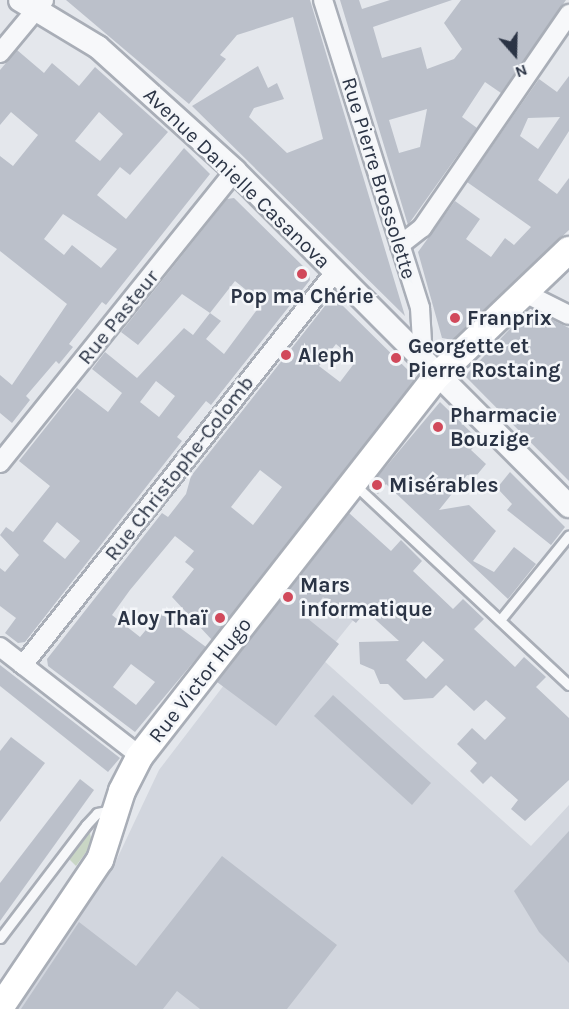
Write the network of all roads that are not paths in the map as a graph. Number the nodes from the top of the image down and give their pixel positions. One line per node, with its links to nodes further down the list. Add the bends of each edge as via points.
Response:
1 (323, 0): 6 (street, Rue Pierre Brossolette)
2 (33, 4): 4 (street); 5 (street, Avenue Danielle Casanova, via 98,47)
3 (569, 14): 6 (street, via 422,228)
4 (0, 52)
5 (235, 171): 8 (street, Avenue Danielle Casanova); 12 (street, Rue Pasteur)
6 (400, 245): 11 (street, Rue Pierre Brossolette, via 420,308)
7 (569, 250): 9 (main road, Rue Victor Hugo)
8 (335, 272): 11 (street, Avenue Danielle Casanova); 18 (street, Rue Christophe-Colomb)
9 (523, 292): 10 (street); 11 (main road, Rue Victor Hugo)
10 (569, 315)
11 (431, 367): 13 (main road, Rue Victor Hugo); 14 (street, Avenue Danielle Casanova)
12 (0, 463)
13 (354, 484): 16 (lane); 20 (main road, Rue Victor Hugo)
14 (569, 506)
15 (569, 535): 16 (lane)
16 (500, 620): 19 (lane)
17 (0, 647): 18 (street)
18 (23, 665): 20 (street)
19 (569, 685)
20 (140, 756): 21 (main road, Rue Victor Hugo)
21 (116, 809): 22 (lane, via 97,813 86,825); 23 (main road, Rue Victor Hugo, via 100,860)
22 (0, 938)
23 (0, 1008)

